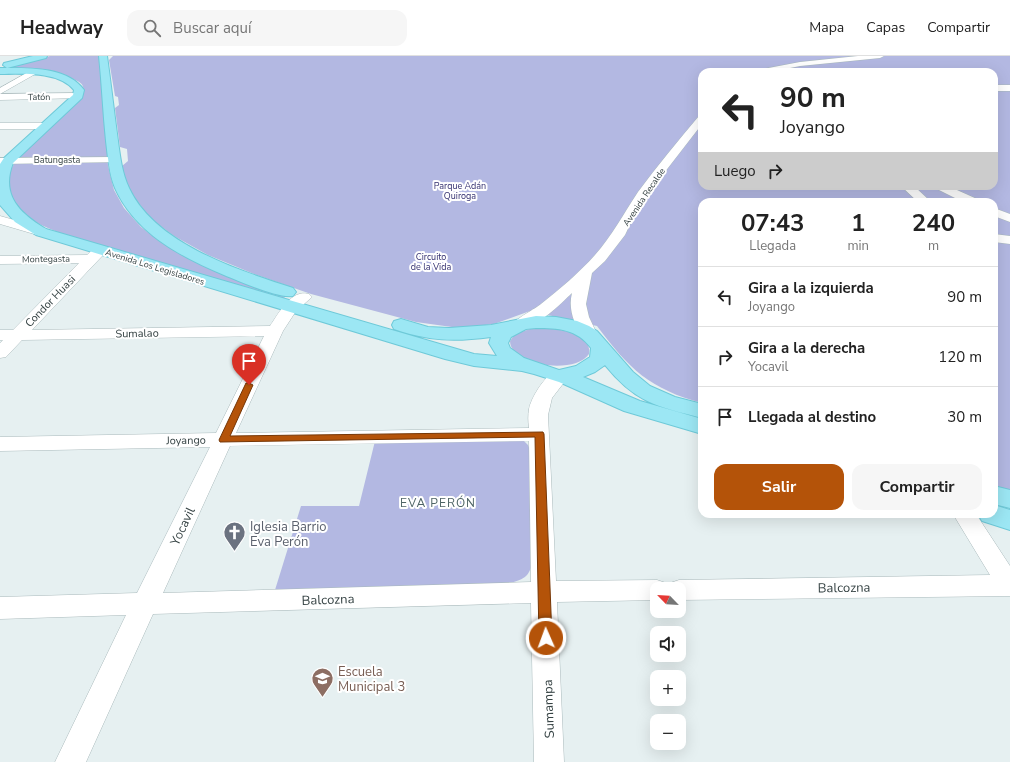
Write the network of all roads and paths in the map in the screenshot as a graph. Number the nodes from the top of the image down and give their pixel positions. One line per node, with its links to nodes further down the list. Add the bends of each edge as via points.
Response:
1 (43, 56): 5 (main road)
2 (103, 56): 17 (main road, Avenida Los Legisladores)
3 (880, 56): 6 (street)
4 (0, 66): 5 (main road)
5 (13, 68): 7 (main road); 8 (main road)
6 (779, 68)
7 (0, 72)
8 (33, 73): 11 (street); 12 (main road, via 56,76 72,82 80,90)
9 (998, 88): 10 (street)
10 (1010, 88)
11 (0, 91)
12 (78, 96): 13 (street, Tatón); 16 (main road)
13 (0, 97)
14 (698, 123): 31 (street, Avenida Recalde, via 650,184 614,241)
15 (0, 126): 16 (street)
16 (46, 126): 18 (main road)
17 (114, 160): 18 (street, Batungasta); 32 (main road, Avenida Los Legisladores, via 122,188 131,206 148,225 196,256)
18 (3, 165): 26 (main road, Avenida Los Legisladores, via 1,192 5,203 21,221)
19 (912, 190): 21 (street)
20 (948, 190): 22 (street)
21 (920, 198)
22 (964, 198)
23 (998, 214): 24 (street)
24 (1010, 218)
25 (0, 220): 26 (street)
26 (41, 232): 29 (main road, Avenida Los Legisladores)
27 (998, 238): 28 (street)
28 (1010, 240)
29 (95, 255): 30 (street, Montegasta); 32 (main road, Avenida Los Legisladores); 35 (street, Condor Huasi)
30 (0, 260)
31 (585, 274): 33 (street, Avenida Recalde, via 542,312); 37 (street, Avenida Recalde, via 579,294 578,311)
32 (297, 302): 33 (main road, Avenida Los Legisladores, via 427,332 481,332); 34 (street, Yocavil); 39 (main road, Avenida Los Legisladores, via 452,355)
33 (517, 325): 37 (main road, Avenida Los Legisladores, via 536,322 558,323 579,329); 39 (main road, via 500,338 500,347 509,358)
34 (275, 331): 35 (street, Sumalao); 44 (street, Yocavil)
35 (18, 334): 36 (street, Sumalao); 38 (street, Condor Huasi)
36 (0, 335)
37 (595, 341): 40 (main road, via 602,353 596,362 582,370); 41 (main road, via 626,377 649,394)
38 (0, 352)
39 (522, 365): 40 (main road)
40 (561, 376): 42 (main road, via 632,406); 43 (street, Sumampa, via 546,391 539,404)
41 (698, 410)
42 (698, 427)
43 (540, 434): 44 (street, Joyango); 54 (street, Sumampa)
44 (223, 440): 45 (street, Joyango); 55 (street, Yocavil)
45 (0, 444)
46 (998, 495): 47 (main road)
47 (1010, 499)
48 (998, 516): 50 (main road)
49 (966, 518): 51 (street)
50 (1010, 520)
51 (1009, 586): 53 (street, Balcozna)
52 (650, 590): 54 (street, Balcozna)
53 (686, 590)
54 (544, 592): 55 (street, Balcozna); 58 (street, Sumampa)
55 (145, 604): 56 (street, Balcozna); 57 (street, Yocavil)
56 (0, 608)
57 (70, 762)
58 (549, 762)

